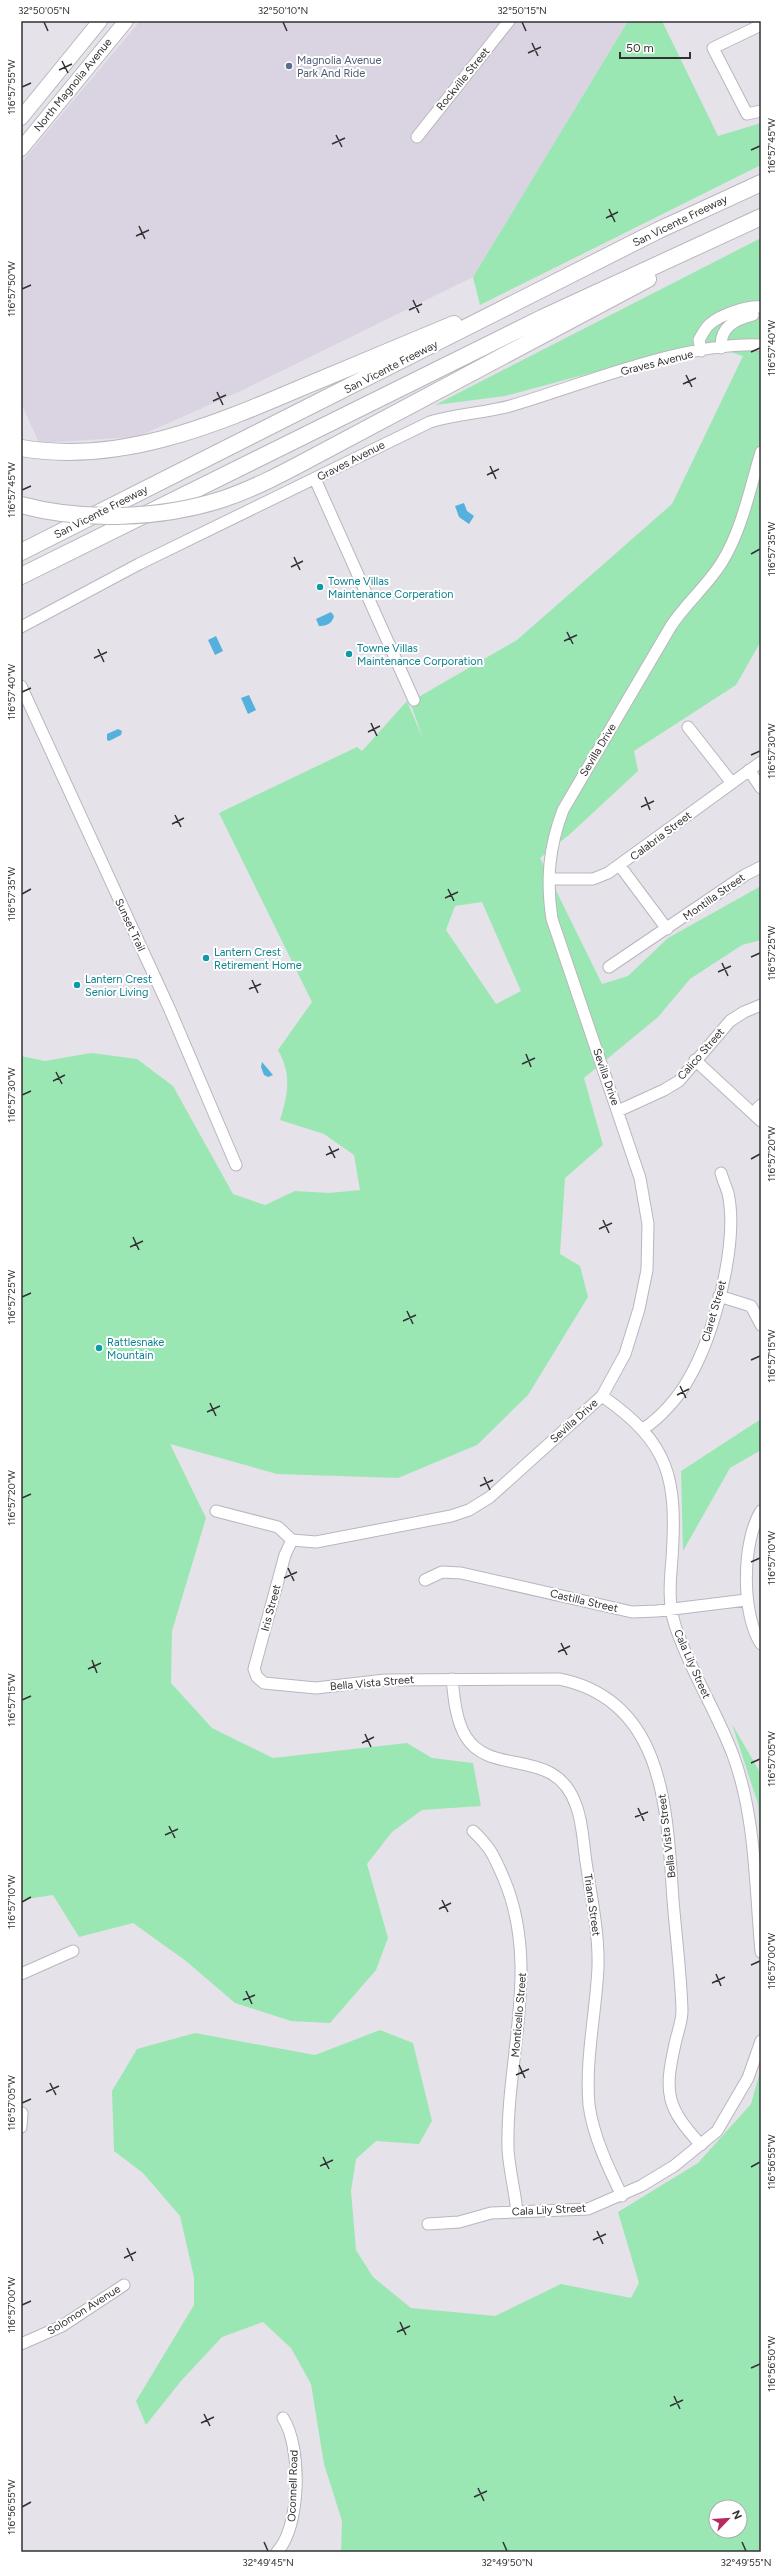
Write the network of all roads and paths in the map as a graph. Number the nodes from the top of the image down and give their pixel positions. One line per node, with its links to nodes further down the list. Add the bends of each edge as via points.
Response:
1 (100, 21): 6 (main road, North Magnolia Avenue)
2 (126, 21): 7 (main road, North Magnolia Avenue)
3 (509, 21): 10 (street, Rockville Street)
4 (759, 21): 5 (street)
5 (761, 25): 8 (street, via 713,48 747,114)
6 (83, 42): 7 (main road, via 81,55 54,94); 9 (main road, North Magnolia Avenue)
7 (55, 106): 11 (main road, North Magnolia Avenue)
8 (761, 111)
9 (21, 118)
10 (417, 137)
11 (21, 149)
12 (761, 183): 16 (highway, San Vicente Freeway, via 658,230)
13 (761, 218): 23 (highway, bridge, via 317,456 222,499 152,514 118,516 76,515); 25 (highway, San Vicente Freeway, via 542,318)
14 (761, 307): 19 (street, via 756,306 738,312 709,325 699,340)
15 (761, 311): 18 (street, via 741,318 725,328 720,338)
16 (495, 314): 20 (highway, via 457,323 184,435 107,450 63,452); 24 (highway, San Vicente Freeway)
17 (761, 345): 18 (street)
18 (721, 348): 19 (street)
19 (701, 351): 22 (street, Graves Avenue, via 644,365 508,407 430,422)
20 (21, 448)
21 (761, 452): 36 (street, Sevilla Drive, via 731,547 722,563 685,605 671,626 563,810 552,842)
22 (315, 479): 26 (street, Graves Avenue, via 139,564); 28 (street)
23 (21, 505)
24 (21, 552)
25 (21, 576)
26 (21, 628)
27 (21, 686): 44 (street, Sunset Trail, via 170,1010)
28 (414, 700)
29 (688, 727): 32 (street)
30 (761, 762): 31 (street, Calabria Street)
31 (749, 770): 32 (street, Calabria Street); 33 (street)
32 (732, 783): 34 (street, Calabria Street)
33 (761, 788)
34 (620, 866): 36 (street, Calabria Street, via 593,879); 37 (street)
35 (761, 867): 37 (street, Montilla Street, via 745,875)
36 (549, 879): 42 (street, Sevilla Drive, via 552,919)
37 (667, 929): 38 (street, Montilla Street)
38 (609, 967)
39 (761, 1005): 40 (street, Calico Street, via 730,1021)
40 (695, 1060): 41 (street); 42 (street, Calico Street, via 679,1081)
41 (757, 1108): 43 (street)
42 (618, 1110): 48 (street, Sevilla Drive, via 640,1178 648,1224 647,1270 639,1309 625,1354)
43 (761, 1121)
44 (236, 1165)
45 (721, 1173): 46 (street, Claret Street, via 728,1194 729,1229 726,1264)
46 (719, 1296): 47 (street, via 751,1306); 49 (street, Claret Street, via 710,1330 688,1380 655,1421)
47 (761, 1325)
48 (602, 1396): 49 (street, Cala Lily Street); 52 (street, Sevilla Drive, via 490,1497 470,1510 452,1516 316,1542)
49 (643, 1429): 55 (street, Cala Lily Street, via 662,1458 672,1491)
50 (216, 1510): 52 (street, via 278,1527)
51 (761, 1511): 54 (street, via 752,1532 745,1588)
52 (292, 1540): 57 (street, Iris Street, via 285,1555 254,1669)
53 (425, 1580): 55 (street, Castilla Street, via 442,1572 462,1573 632,1612)
54 (746, 1600): 55 (street, Castilla Street); 56 (street, via 748,1615)
55 (672, 1609): 61 (street, Cala Lily Street, via 675,1625 733,1755 744,1791)
56 (761, 1644)
57 (258, 1678): 58 (street, Bella Vista Street, via 264,1684 316,1688 385,1680)
58 (452, 1679): 66 (street, Bella Vista Street, via 560,1679 581,1684 618,1706 642,1736 664,1798 668,1830 682,2013 668,2078 670,2096 679,2120); 67 (street, Triana Street, via 458,1720 466,1738 494,1758 534,1765 549,1772 568,1789 578,1811 598,1945 588,2075 589,2106 598,2137)
59 (473, 1831): 68 (street, Monticello Street, via 490,1846 515,1910 521,1941 522,1990 508,2149)
60 (73, 1952): 62 (street)
61 (761, 1952)
62 (21, 1974)
63 (761, 2042): 66 (street, Cala Lily Street, via 754,2066 742,2090 716,2131)
64 (22, 2113): 65 (street)
65 (21, 2127)
66 (701, 2145): 67 (street, Cala Lily Street, via 674,2166)
67 (622, 2196): 68 (street, Cala Lily Street, via 588,2209)
68 (517, 2212): 69 (street, Cala Lily Street, via 491,2213 459,2222)
69 (428, 2224)
70 (124, 2284): 71 (street, Solomon Avenue, via 62,2326)
71 (21, 2344)
72 (283, 2418): 73 (street, Oconnell Road, via 290,2429 295,2446 294,2509 290,2532)
73 (277, 2552)

